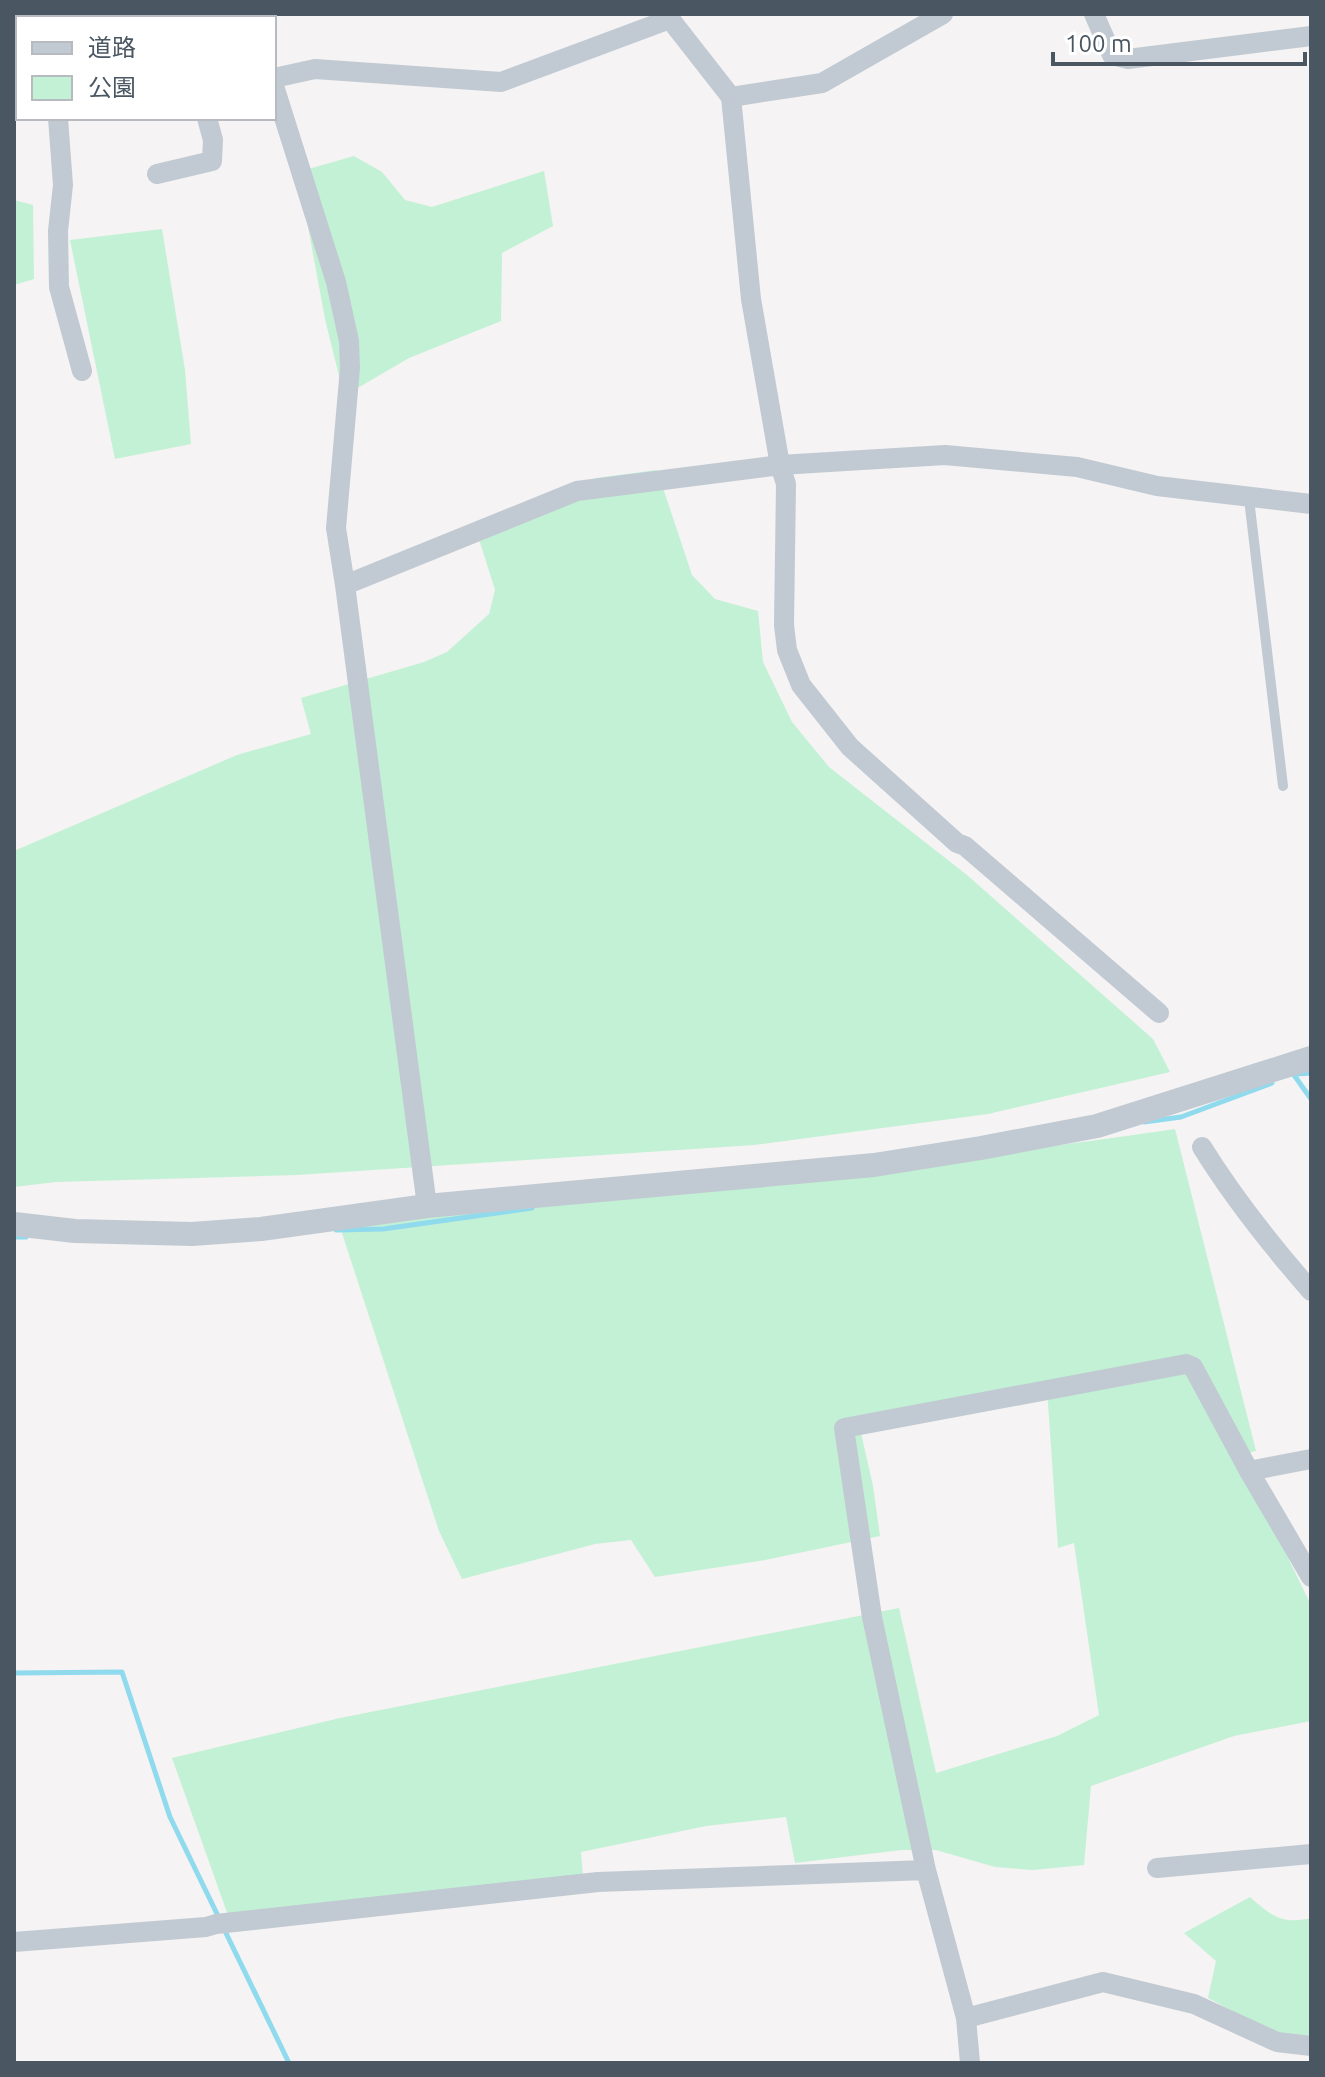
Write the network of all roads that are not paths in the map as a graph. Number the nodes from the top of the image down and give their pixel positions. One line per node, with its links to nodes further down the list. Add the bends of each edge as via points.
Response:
1 (943, 14): 7 (street, via 822,83)
2 (1094, 14): 4 (street, via 1112,55 1128,59)
3 (670, 16): 5 (street, via 501,82 315,69); 7 (street)
4 (1311, 36)
5 (276, 78)
6 (276, 92): 15 (street, via 336,282 349,341 336,528)
7 (731, 97): 12 (street, via 751,299)
8 (58, 120): 11 (street, via 63,185 59,287)
9 (208, 120): 10 (street, via 212,161)
10 (157, 174)
11 (82, 371)
12 (780, 465): 13 (street, via 945,455 1077,467 1157,486); 15 (street, via 577,491); 17 (street, via 786,484 784,625 801,685 850,747)
13 (1249, 499): 14 (street); 16 (lane)
14 (1311, 504)
15 (345, 585): 20 (street)
16 (1283, 786)
17 (1159, 1013)
18 (1311, 1058): 20 (street, via 1097,1126 981,1148 874,1165)
19 (1202, 1147): 22 (street, via 1266,1240)
20 (427, 1206): 21 (street, via 192,1234)
21 (14, 1224)
22 (1311, 1291)
23 (1311, 1459): 24 (street)
24 (1249, 1471): 25 (street); 28 (street, via 1193,1367 1186,1364 844,1428 872,1617)
25 (1311, 1577)
26 (1311, 1854): 27 (street)
27 (1157, 1868)
28 (926, 1870): 29 (street, via 598,1882 206,1927); 30 (street)
29 (14, 1942)
30 (966, 2018): 31 (street, via 1103,1982 1194,2004 1277,2042); 32 (street)
31 (1311, 2046)
32 (970, 2063)

